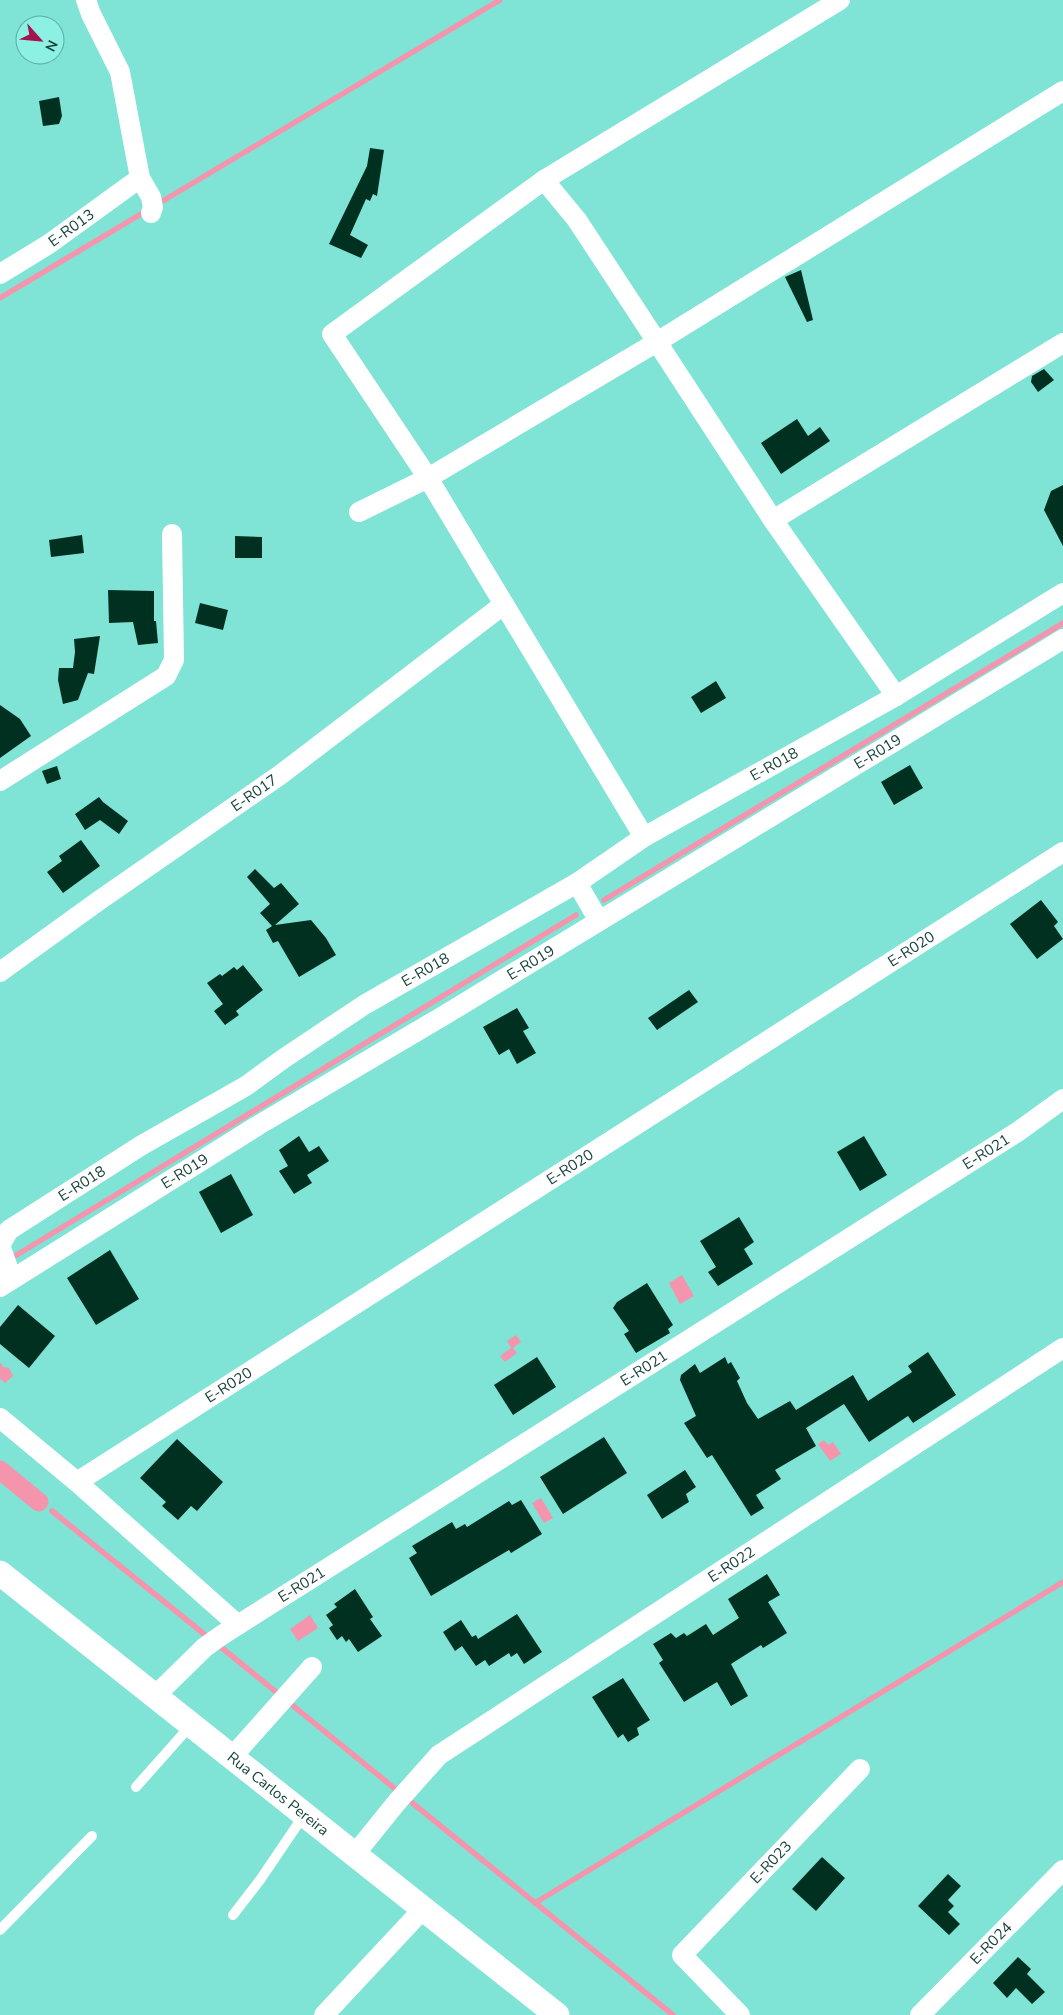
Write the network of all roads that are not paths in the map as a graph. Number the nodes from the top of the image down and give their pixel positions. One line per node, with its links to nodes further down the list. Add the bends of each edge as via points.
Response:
1 (86, 0): 4 (street, via 120,72)
2 (840, 0): 5 (street)
3 (1063, 92): 8 (street)
4 (140, 178): 6 (street, via 151,198); 7 (street, E-R013, via 49,244)
5 (544, 180): 8 (street, via 577,220); 10 (street, via 332,334)
6 (151, 213)
7 (0, 274)
8 (657, 342): 10 (street); 12 (street)
9 (1063, 343): 12 (street)
10 (428, 478): 11 (street); 15 (street)
11 (359, 512)
12 (773, 520): 17 (street)
13 (172, 534): 18 (street, via 174,660 166,676)
14 (1063, 593): 17 (street, E-R018)
15 (504, 605): 19 (street); 23 (street, E-R017, via 280,775)
16 (1063, 639): 22 (street, E-R019)
17 (896, 696): 19 (street, E-R018)
18 (0, 781)
19 (644, 838): 21 (street, E-R018)
20 (1063, 852): 28 (street, E-R020)
21 (577, 883): 22 (street); 25 (street, E-R018, via 364,1004 246,1086 142,1145 9,1230 0,1245)
22 (599, 920): 25 (street, E-R019, via 257,1126)
23 (0, 972)
24 (1063, 1098): 30 (street, E-R021, via 1019,1131)
25 (6, 1283)
26 (1063, 1348): 39 (street, E-R022, via 439,1755)
27 (0, 1418): 28 (street)
28 (77, 1482): 30 (street)
29 (0, 1573): 32 (street, Rua Carlos Pereira)
30 (230, 1630): 32 (street, E-R021, via 205,1647)
31 (312, 1667): 34 (street)
32 (155, 1696): 33 (street, Rua Carlos Pereira)
33 (192, 1724): 34 (street, Rua Carlos Pereira); 36 (lane)
34 (232, 1757): 37 (street, Rua Carlos Pereira)
35 (860, 1769): 46 (street, E-R023, via 682,1954)
36 (136, 1787)
37 (304, 1815): 39 (street, Rua Carlos Pereira); 42 (lane)
38 (92, 1836): 43 (lane)
39 (355, 1854): 41 (street, Rua Carlos Pereira)
40 (1063, 1870): 47 (street, E-R024)
41 (424, 1908): 44 (street); 45 (street, Rua Carlos Pereira)
42 (233, 1915)
43 (0, 1930)
44 (324, 2015)
45 (557, 2015)
46 (740, 2015)
47 (920, 2015)

